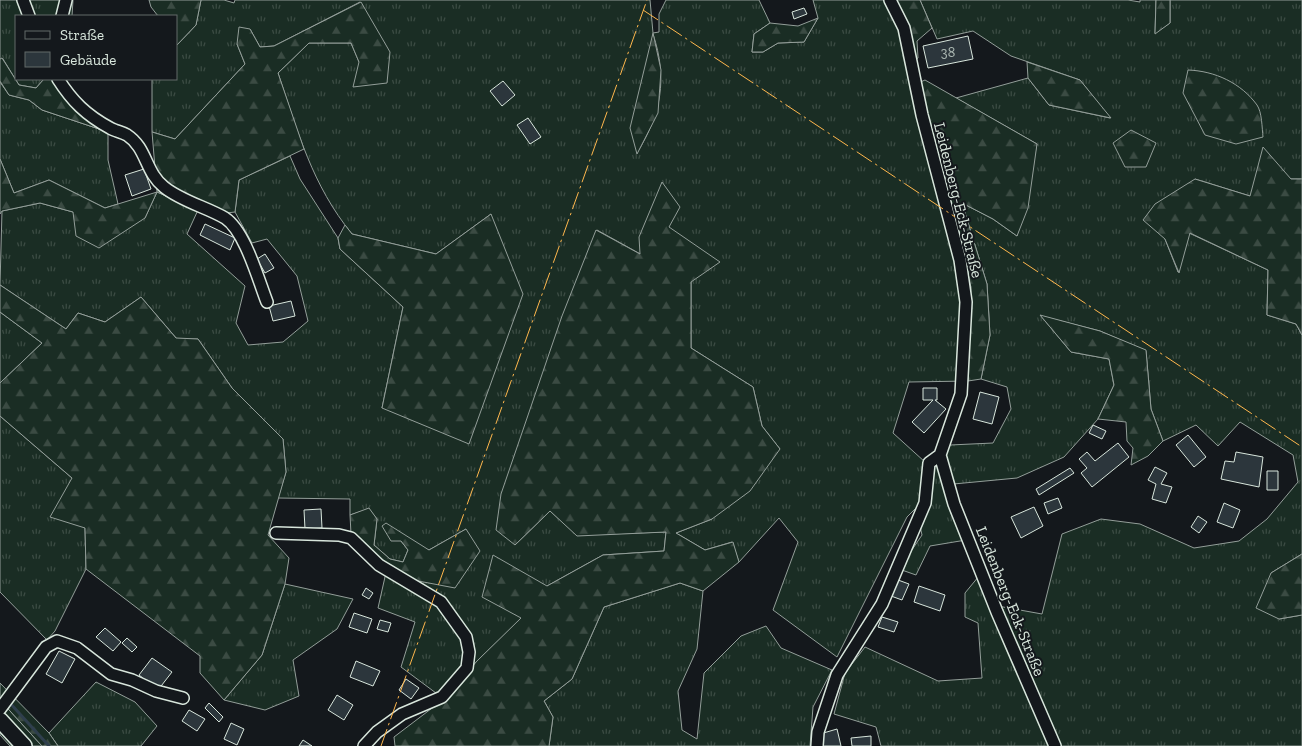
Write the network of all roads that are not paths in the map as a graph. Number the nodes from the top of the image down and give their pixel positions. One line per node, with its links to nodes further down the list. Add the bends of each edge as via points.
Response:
1 (23, 0): 4 (street)
2 (66, 0): 5 (street)
3 (890, 0): 8 (street, Leidenberg-Eck-Straße, via 904,28 922,115 960,260 966,302 961,394)
4 (29, 15)
5 (62, 15)
6 (59, 80): 7 (street, via 83,111 127,135 136,144 144,153 147,169 164,187 226,219 237,230)
7 (267, 302)
8 (940, 455): 15 (street, via 930,463 925,503 882,604 837,675 818,732); 16 (street, Leidenberg-Eck-Straße, via 954,504)
9 (276, 533): 14 (street, via 351,538 379,566 441,602 466,637 469,652 467,668 442,696 402,714)
10 (183, 698): 11 (street, via 111,674 77,648 57,641 46,648)
11 (4, 704)
12 (0, 720): 13 (main road)
13 (24, 746)
14 (364, 746)
15 (817, 746)
16 (1055, 746)

